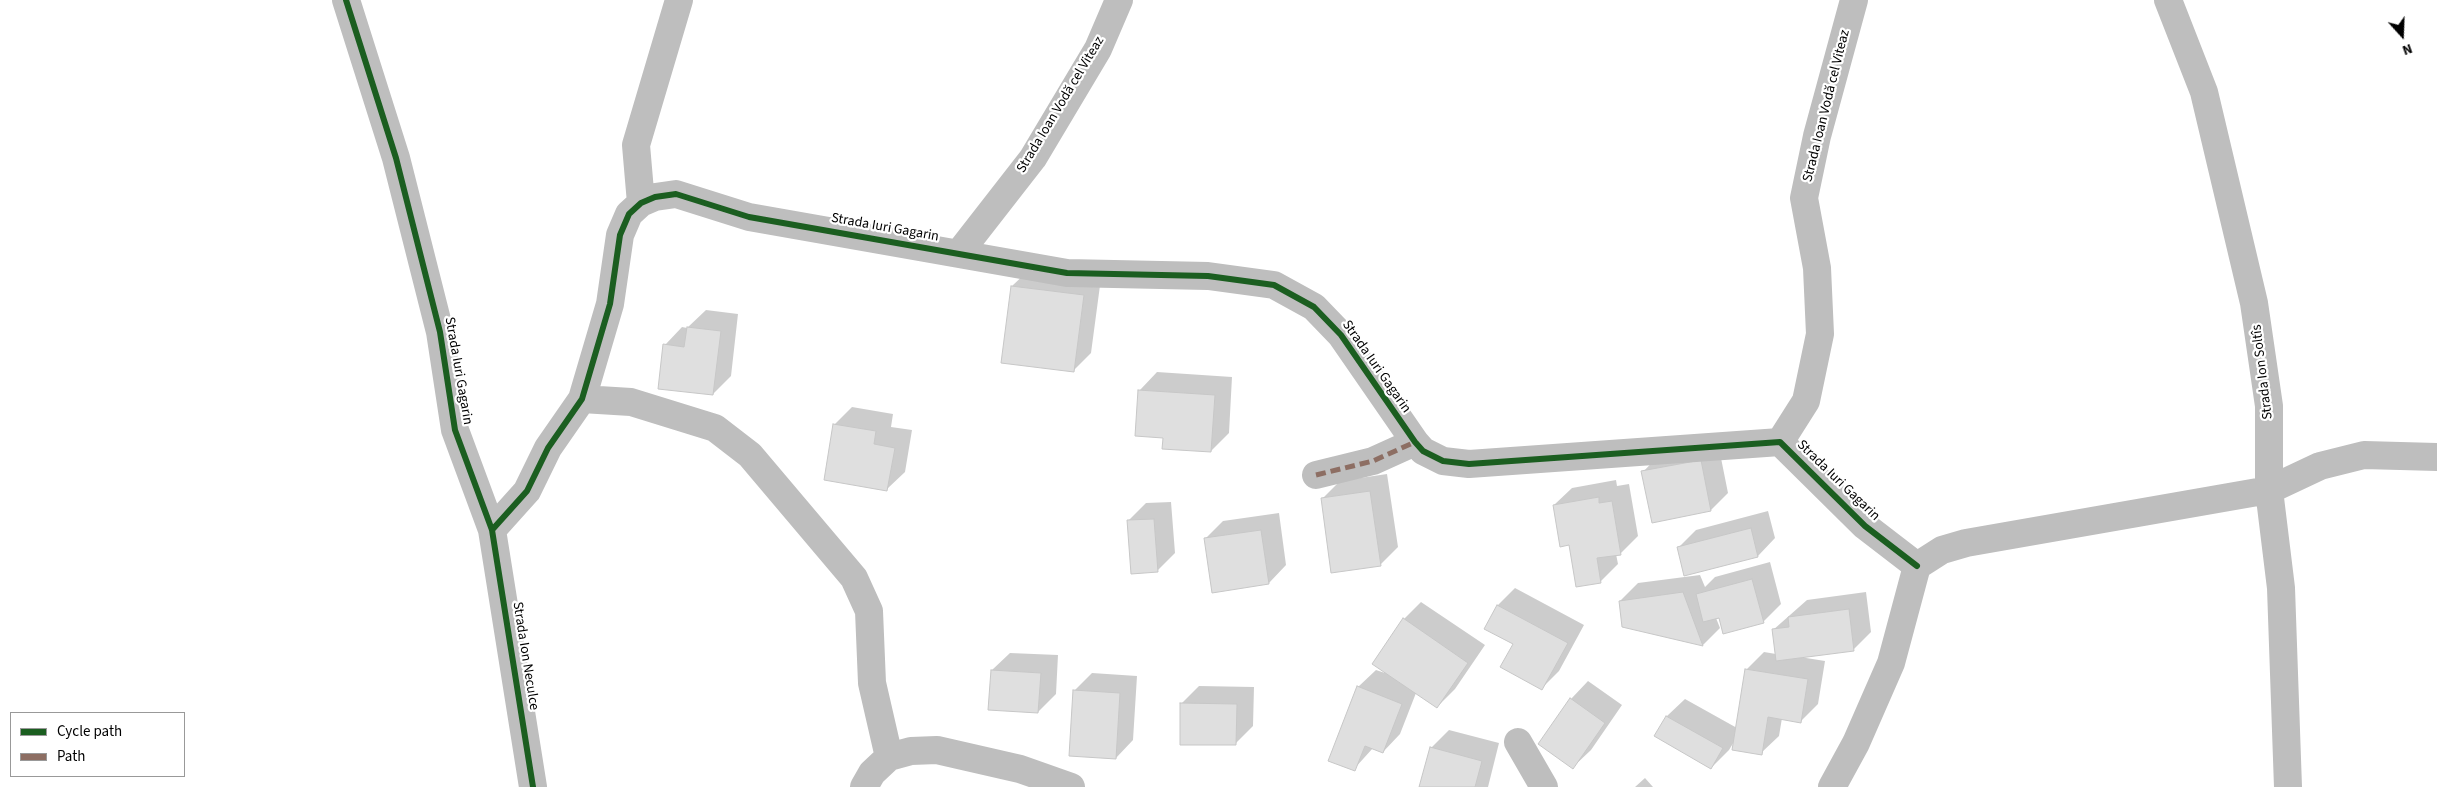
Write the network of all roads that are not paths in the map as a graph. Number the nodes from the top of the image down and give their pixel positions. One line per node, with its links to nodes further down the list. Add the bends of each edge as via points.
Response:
1 (346, 0): 14 (street, Strada Iuri Gagarin, via 399,168 440,332 455,430)
2 (679, 0): 6 (street, via 636,146)
3 (1119, 0): 7 (street, Strada Ioan Vodă cel Viteaz, via 1098,49 1033,158)
4 (1854, 0): 10 (street, Strada Ioan Vodă cel Viteaz, via 1817,136 1804,198 1817,268 1820,334 1806,401)
5 (2168, 0): 13 (street, Strada Ion Soltîs, via 2204,92 2254,303 2269,406)
6 (641, 203): 7 (street, Strada Iuri Gagarin, via 676,194 749,217); 8 (street, via 630,214 620,235 610,304)
7 (959, 253): 9 (street, Strada Iuri Gagarin, via 1067,273 1208,276 1274,285 1314,307 1341,336)
8 (582, 399): 14 (street, via 548,448 527,490); 17 (street, via 631,402 715,428 750,455 854,578 869,611 872,683)
9 (1415, 442): 10 (street, Strada Iuri Gagarin, via 1442,460 1469,464); 12 (street, via 1373,461)
10 (1780, 442): 15 (street, Strada Iuri Gagarin, via 1866,526)
11 (2437, 457): 13 (street, via 2364,455 2320,466)
12 (1316, 475)
13 (2270, 490): 15 (street, via 1966,543 1942,550); 23 (street, Strada Ion Soltîs, via 2281,588)
14 (492, 530): 18 (street, Strada Ion Neculce)
15 (1917, 566): 22 (street, via 1891,663 1856,743)
16 (1518, 742): 21 (street)
17 (889, 757): 19 (street, via 872,773); 20 (street, via 911,751 937,750 1020,769)
18 (533, 787)
19 (864, 787)
20 (1071, 787)
21 (1544, 787)
22 (1832, 787)
23 (2288, 787)

